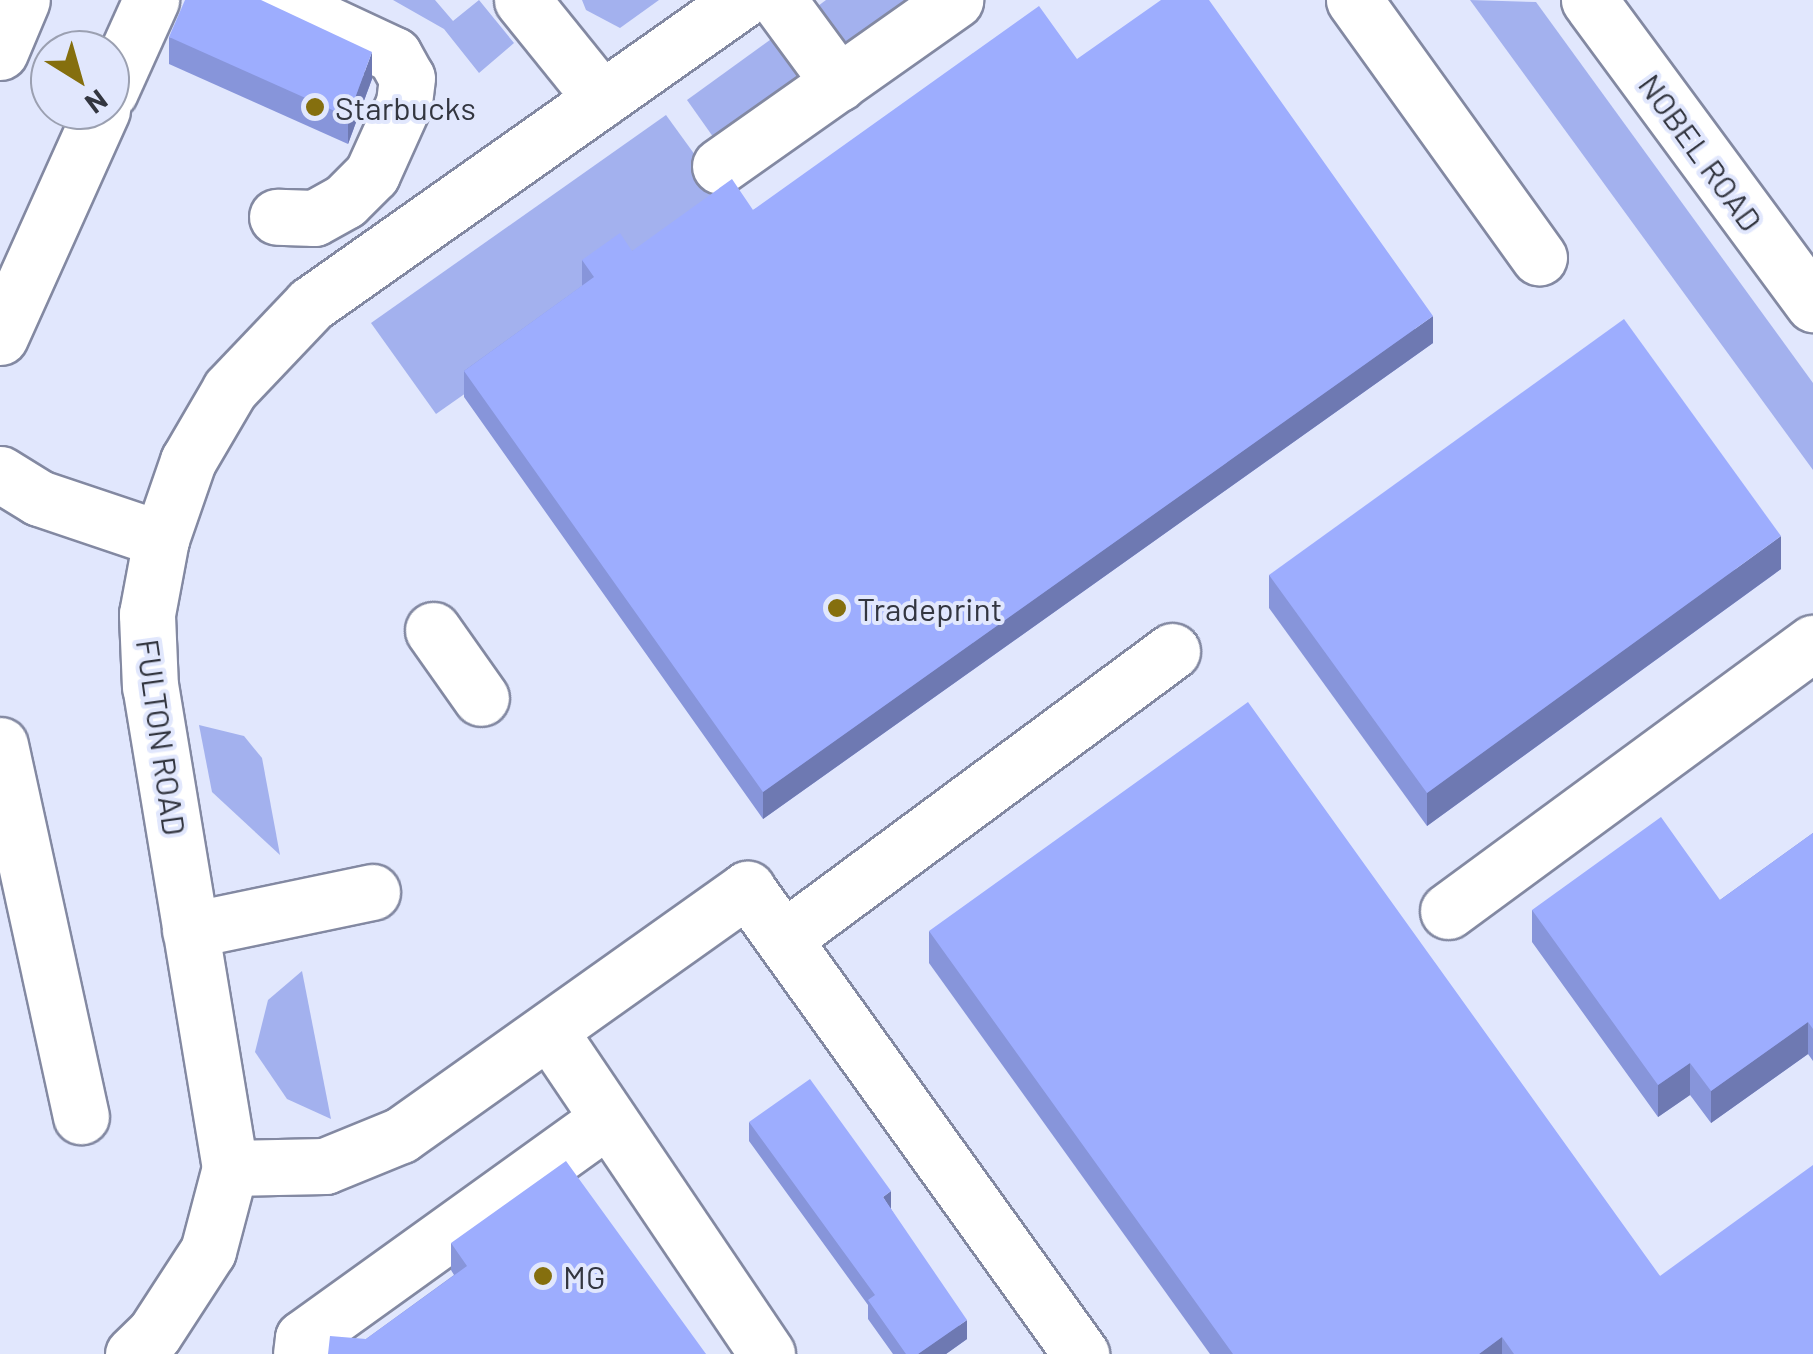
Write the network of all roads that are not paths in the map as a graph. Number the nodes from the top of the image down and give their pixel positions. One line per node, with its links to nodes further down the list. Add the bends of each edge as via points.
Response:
1 (22, 0): 11 (main road)
2 (151, 0): 10 (main road)
3 (276, 0): 16 (main road, via 394,55 406,78 404,103 372,174 345,201 314,218)
4 (522, 0): 13 (main road)
5 (742, 0): 13 (main road, FULTON ROAD)
6 (778, 0): 12 (main road)
7 (955, 0): 12 (main road)
8 (1355, 0): 17 (main road)
9 (1590, 0): 18 (main road, NOBEL ROAD)
10 (130, 47)
11 (0, 52)
12 (838, 83): 15 (main road)
13 (602, 99): 21 (main road, FULTON ROAD, via 311,304 230,389 188,461)
14 (93, 130): 19 (main road)
15 (720, 166)
16 (276, 217)
17 (1540, 257)
18 (1813, 304)
19 (0, 338)
20 (2, 480): 21 (main road)
21 (161, 538): 29 (main road, FULTON ROAD, via 147,614 150,686)
22 (433, 630): 25 (main road)
23 (1813, 643): 28 (main road)
24 (1172, 651): 30 (main road)
25 (481, 698)
26 (0, 745): 32 (main road)
27 (372, 892): 29 (main road)
28 (1448, 911)
29 (190, 930): 34 (main road, FULTON ROAD)
30 (784, 939): 31 (main road, via 747,890); 38 (main road)
31 (550, 1032): 33 (main road); 34 (main road, via 401,1135 325,1166)
32 (81, 1116)
33 (608, 1119): 36 (main road, via 303,1338); 37 (main road)
34 (230, 1168): 35 (main road, FULTON ROAD, via 208,1251 154,1334)
35 (133, 1354)
36 (301, 1354)
37 (767, 1354)
38 (1081, 1354)

